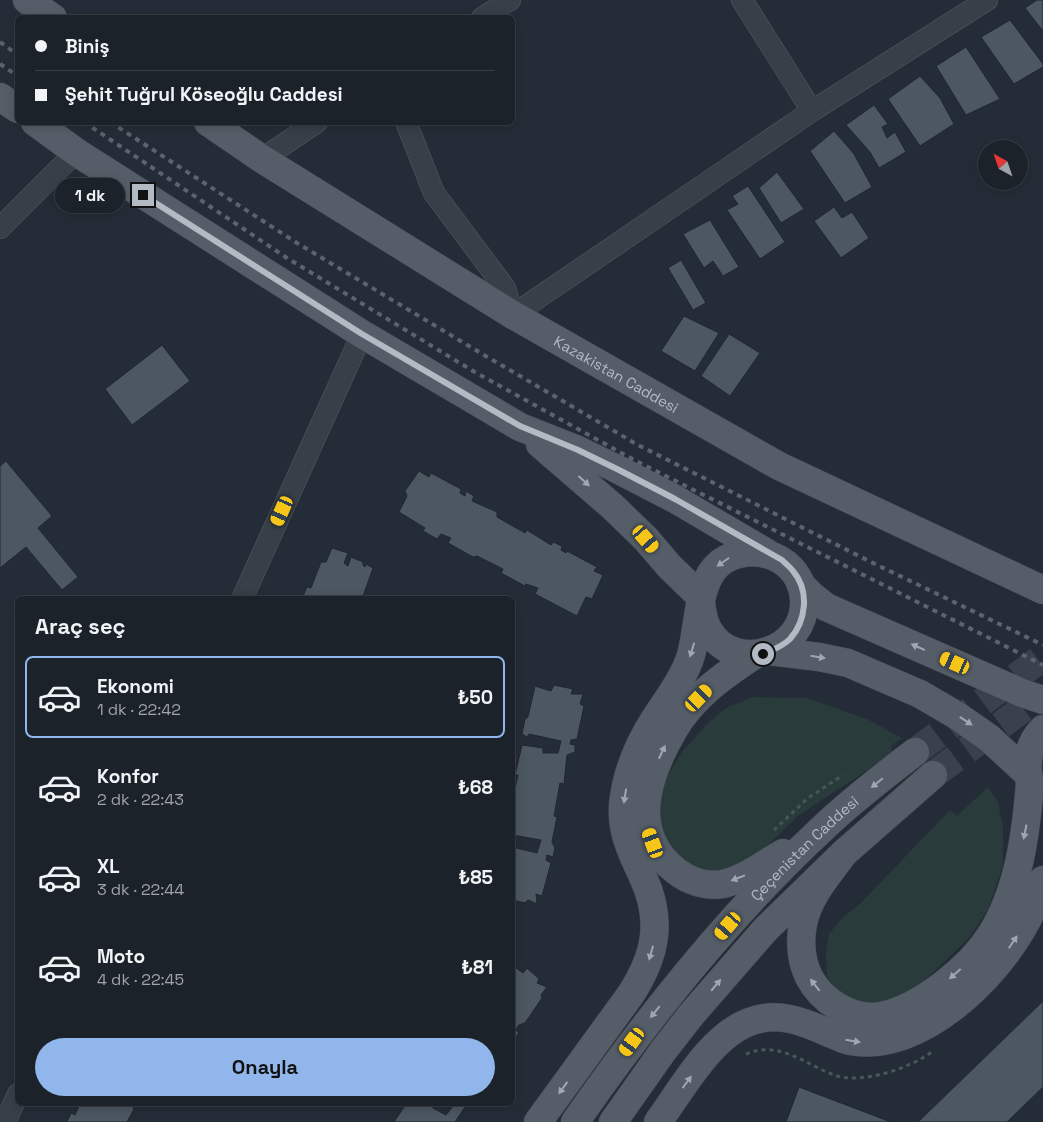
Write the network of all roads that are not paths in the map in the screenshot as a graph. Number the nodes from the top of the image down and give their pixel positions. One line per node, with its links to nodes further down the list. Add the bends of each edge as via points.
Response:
1 (27, 0): 5 (main road)
2 (510, 0): 6 (street)
3 (742, 0): 9 (street)
4 (987, 0): 9 (street)
5 (49, 15)
6 (487, 15)
7 (0, 97): 8 (main road)
8 (15, 107)
9 (812, 110): 17 (street)
10 (40, 125): 14 (main road)
11 (212, 125): 15 (main road, Kazakistan Caddesi)
12 (313, 125): 15 (street)
13 (407, 125): 17 (street, via 434,193 505,288)
14 (76, 152): 16 (street); 18 (main road)
15 (262, 159): 17 (main road, Kazakistan Caddesi)
16 (0, 228)
17 (514, 315): 22 (main road, Kazakistan Caddesi, via 779,466)
18 (362, 334): 19 (main road); 23 (street)
19 (520, 426): 20 (main road, via 619,470); 24 (main road, one-way to 24, via 613,507)
20 (767, 553): 21 (main road, via 782,560); 24 (main road, one-way to 24, via 753,551 727,558 708,577)
21 (801, 585): 25 (main road, via 804,607 798,628 777,649); 26 (main road, one-way to 21, via 826,607)
22 (1043, 590)
23 (243, 596)
24 (701, 600): 25 (main road, via 703,617 719,643 747,655); 36 (main road, one-way to 36, via 689,661 646,733 632,764 625,794 623,817 627,841 654,910 654,942 649,960 631,994)
25 (763, 653): 30 (main road, one-way to 30, via 819,657 848,663 920,694 989,738); 31 (main road, one-way to 25, via 755,870 723,884 710,885 680,874 669,865 659,854 648,830 648,790 658,760 674,729 711,685)
26 (1043, 700)
27 (1043, 729): 30 (main road, via 1028,756)
28 (915, 752): 31 (main road, Çeçenistan Caddesi, one-way to 31)
29 (933, 774): 32 (main road, Çeçenistan Caddesi)
30 (1034, 787): 32 (main road, one-way to 32, via 1015,875 1001,917 991,934 942,985 919,1001 881,1016 845,1012 818,990 809,978 804,961 801,943 807,910)
31 (824, 826): 37 (main road, Çeçenistan Caddesi, one-way to 37, via 688,971 642,1028)
32 (844, 853): 38 (main road, Çeçenistan Caddesi, one-way to 32, via 663,1051 720,980 764,930)
33 (1043, 880): 39 (main road, one-way to 33, via 713,1048 748,1022 771,1016 793,1019 848,1041 872,1043 916,1030 939,1017 997,965 1026,922)
34 (15, 1100): 35 (street)
35 (5, 1122)
36 (538, 1122)
37 (575, 1122)
38 (613, 1122)
39 (658, 1122)

